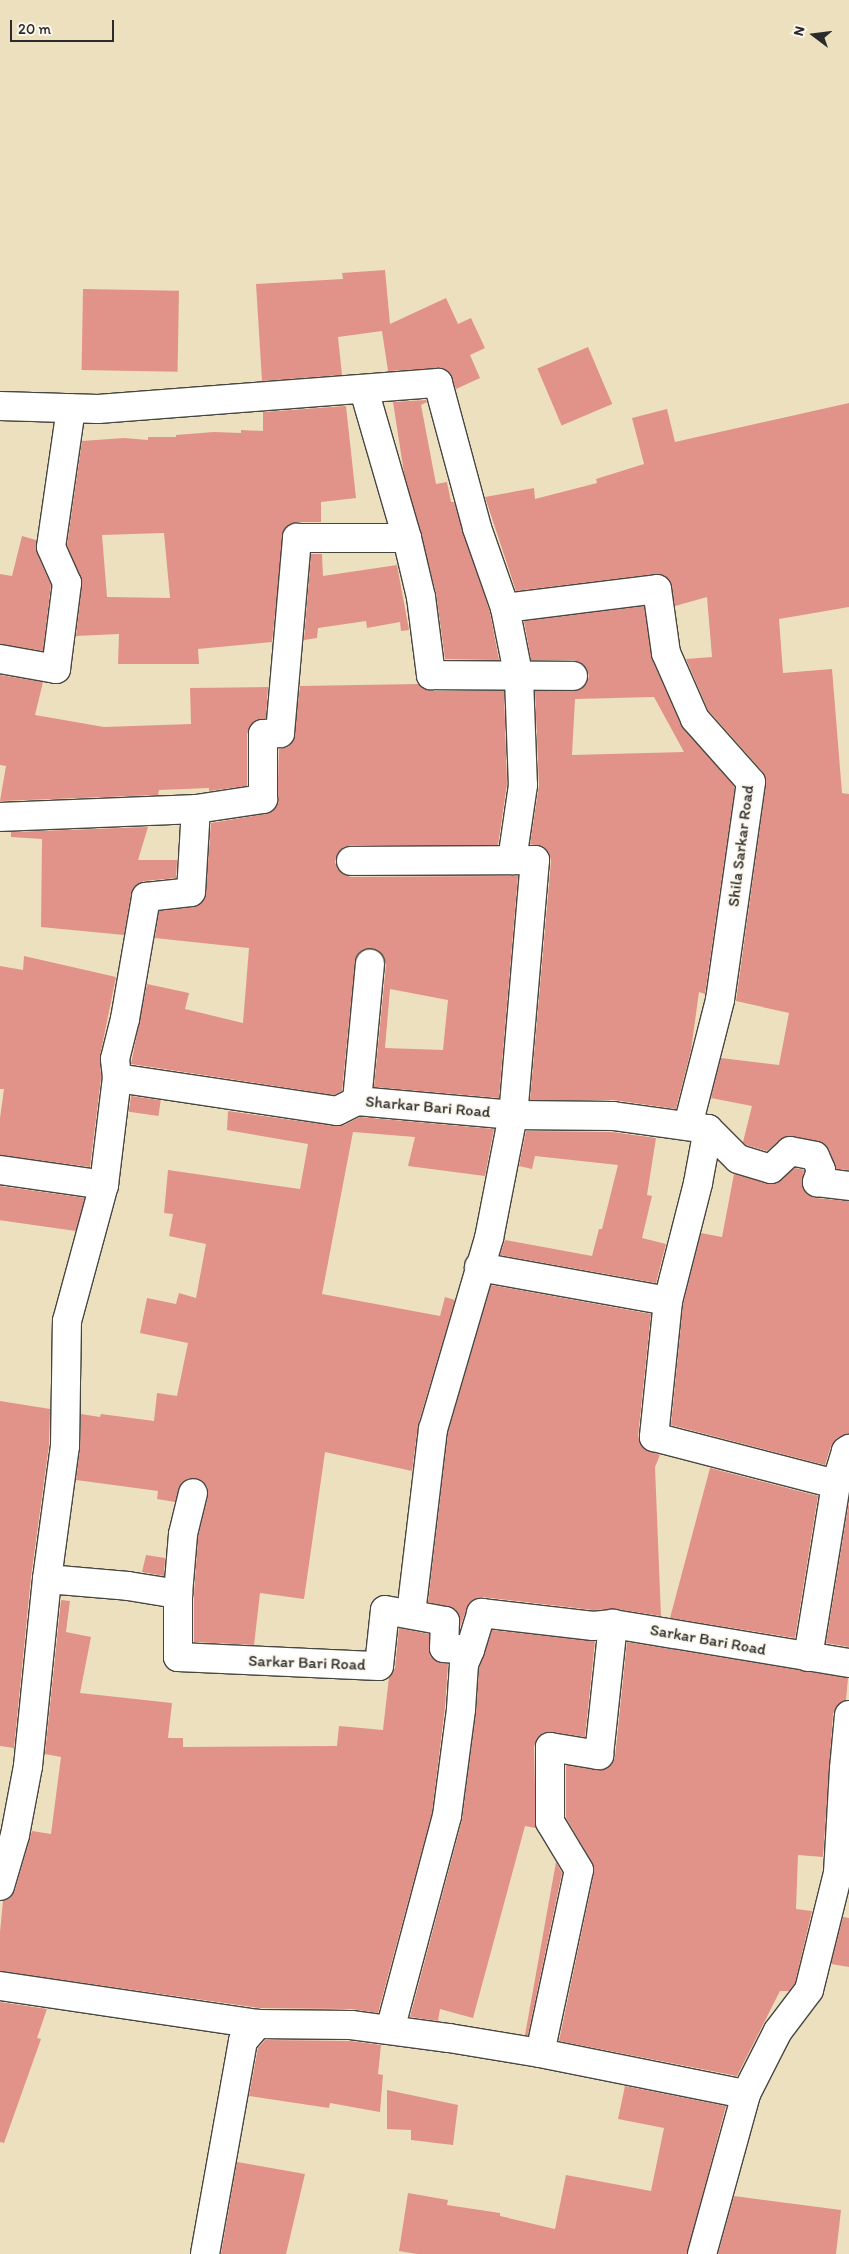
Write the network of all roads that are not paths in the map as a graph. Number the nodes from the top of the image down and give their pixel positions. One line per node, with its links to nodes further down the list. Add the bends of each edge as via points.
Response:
1 (364, 390): 3 (street, via 98,409); 4 (street); 5 (street, via 438,384 477,528)
2 (0, 406): 3 (street)
3 (71, 408): 6 (street, via 51,547 67,583 56,669)
4 (407, 538): 8 (street, via 421,597 432,675); 9 (street, via 297,538 280,733 263,734 263,799)
5 (505, 608): 8 (street); 17 (street, Shila Sarkar Road, via 657,589 666,653 695,719 751,782)
6 (0, 660)
7 (573, 676): 8 (street)
8 (519, 678): 11 (street, via 523,785)
9 (196, 809): 10 (street); 14 (street, via 191,892 146,896 126,1019 115,1059)
10 (0, 817)
11 (512, 860): 12 (street); 16 (street, via 536,860)
12 (351, 861)
13 (370, 964): 15 (street)
14 (118, 1078): 15 (street, Sharkar Bari Road, via 337,1111); 19 (street)
15 (357, 1101): 16 (street, Sharkar Bari Road)
16 (513, 1114): 17 (street, Sharkar Bari Road, via 613,1116); 21 (street, via 489,1238)
17 (698, 1128): 20 (street, via 738,1159 771,1169 790,1151 815,1156 821,1170 817,1182); 22 (street, Shila Sarkar Road, via 698,1183)
18 (0, 1170): 19 (street)
19 (104, 1185): 26 (street, via 67,1321 65,1446)
20 (849, 1186)
21 (479, 1267): 22 (street); 28 (street, via 433,1430)
22 (668, 1301): 24 (street, Shila Sarkar Road, via 654,1437)
23 (849, 1449): 24 (street)
24 (836, 1484): 31 (street)
25 (193, 1492): 27 (street, via 184,1534)
26 (47, 1579): 27 (street); 35 (street, via 28,1766 15,1836)
27 (178, 1594): 28 (street, Sarkar Bari Road, via 178,1657 379,1666 385,1610)
28 (411, 1614): 30 (street, Sarkar Bari Road, via 445,1621 444,1648)
29 (613, 1624): 30 (street, Sarkar Bari Road, via 593,1626 481,1613); 31 (street, Sarkar Bari Road); 39 (street, via 599,1755 550,1746 550,1822 579,1870)
30 (470, 1650): 38 (street, via 464,1664 447,1816)
31 (808, 1657): 32 (street, Sarkar Bari Road)
32 (849, 1663)
33 (849, 1715): 34 (street)
34 (846, 1769): 40 (street, via 838,1872 810,1990 778,2030)
35 (0, 1886)
36 (0, 1986): 37 (street)
37 (258, 2024): 38 (street, via 351,2025); 41 (street, via 243,2041)
38 (390, 2030): 39 (street)
39 (540, 2053): 40 (street)
40 (746, 2094): 42 (street)
41 (205, 2254)
42 (702, 2254)

